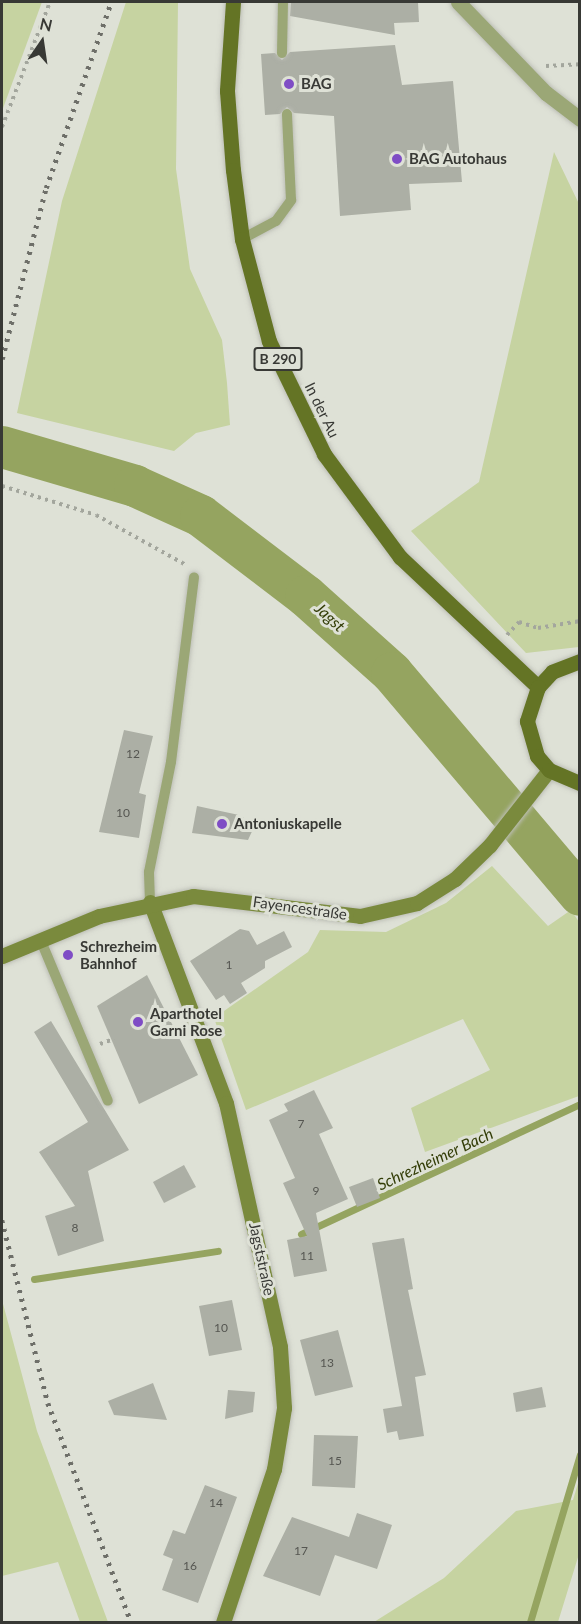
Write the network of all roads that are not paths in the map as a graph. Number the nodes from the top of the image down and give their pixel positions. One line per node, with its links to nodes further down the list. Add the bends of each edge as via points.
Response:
1 (233, 2): 7 (main road, In der Au / B 290, via 227,91)
2 (283, 2): 4 (lane)
3 (458, 2): 6 (street, via 529,75)
4 (282, 53)
5 (287, 114): 7 (lane, via 291,200 276,221)
6 (579, 119)
7 (242, 239): 10 (main road, In der Au / B 290, via 269,341 324,454 400,557)
8 (194, 577): 13 (lane, via 171,762 149,872)
9 (579, 661): 10 (main road, via 552,672)
10 (538, 687): 11 (main road, via 530,703 529,739)
11 (549, 770): 12 (main road); 13 (main road, Fayencestraße, via 490,845 455,879 417,903 360,916 193,896)
12 (579, 783)
13 (150, 902): 14 (main road, Fayencestraße); 17 (main road, Jagststraße, via 226,1103 280,1347 284,1408 274,1468)
14 (41, 941): 15 (main road, Fayencestraße); 16 (lane)
15 (2, 956)
16 (108, 1101)
17 (223, 1623)

